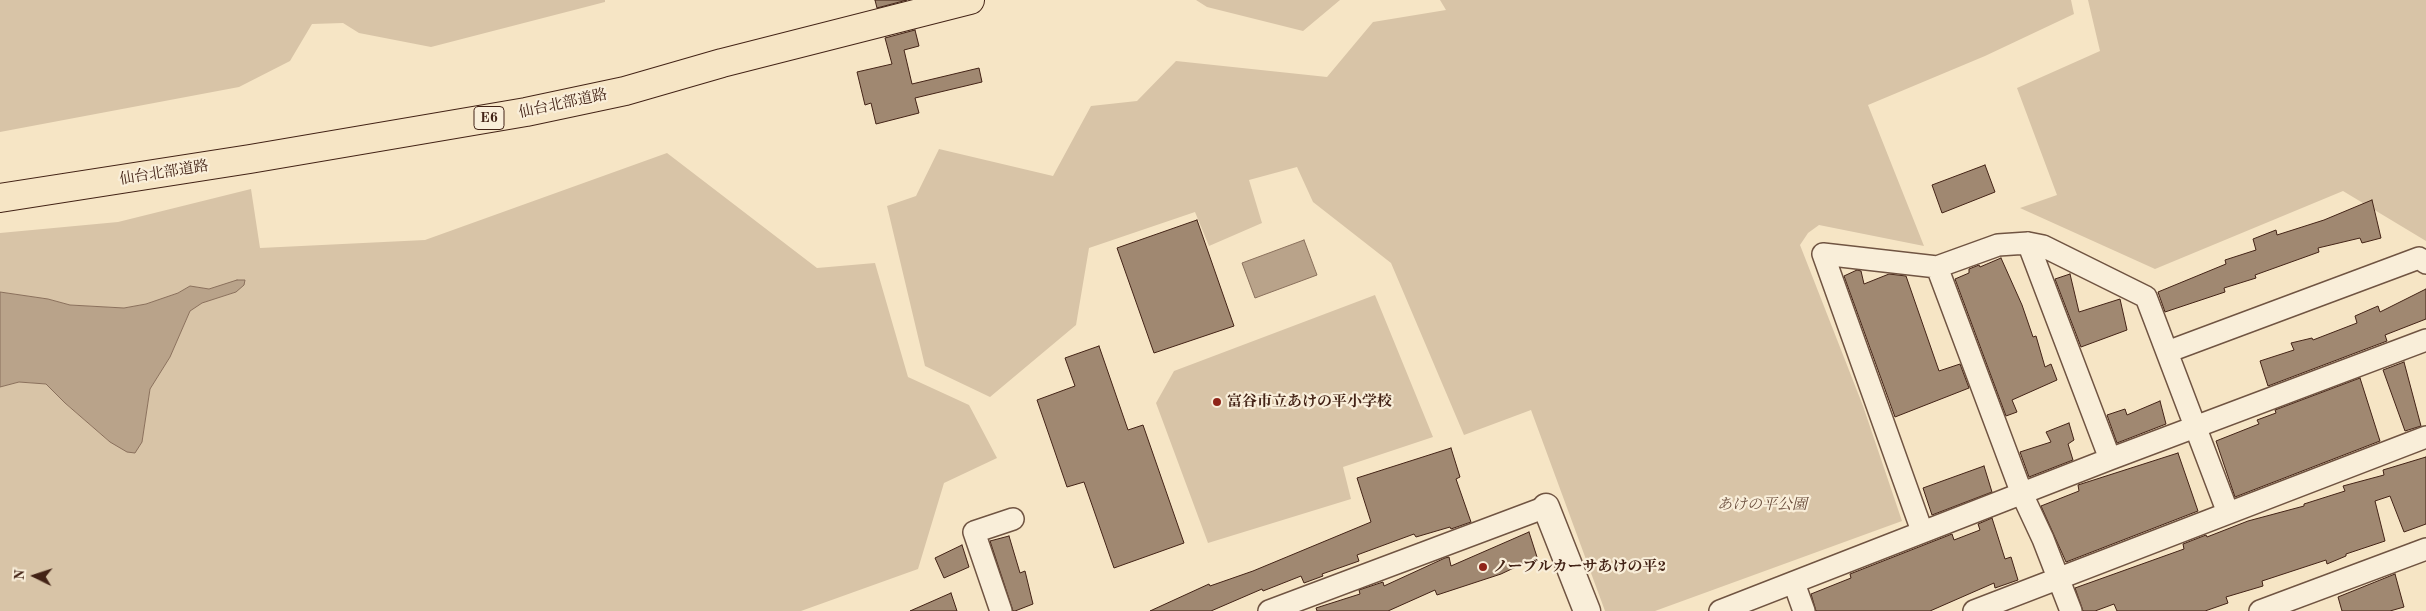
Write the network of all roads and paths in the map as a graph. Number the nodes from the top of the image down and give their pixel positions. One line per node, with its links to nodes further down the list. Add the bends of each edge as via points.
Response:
1 (970, 0): 2 (highway, 仙台北部道路 / E6, via 625,91 526,112)
2 (0, 198)
3 (2028, 243): 5 (street, via 1998,244); 7 (street, via 2043,246 2146,297); 10 (street)
4 (2426, 263): 7 (street, via 2419,258)
5 (1937, 267): 11 (street); 15 (street, via 1824,254)
6 (2426, 340): 8 (street)
7 (2167, 352): 8 (street)
8 (2195, 426): 10 (street); 13 (street)
9 (2426, 437): 13 (street)
10 (2110, 459): 11 (street)
11 (2022, 494): 15 (street); 17 (street)
12 (1546, 506): 20 (street); 21 (street)
13 (2228, 513): 17 (street)
14 (1013, 519): 19 (street, via 974,532)
15 (1922, 531): 18 (street)
16 (2426, 549): 26 (street)
17 (2059, 578): 24 (street); 25 (street)
18 (1794, 583): 22 (street); 23 (street)
19 (1001, 611)
20 (1269, 611)
21 (1587, 611)
22 (1720, 611)
23 (1804, 611)
24 (1974, 611)
25 (2071, 611)
26 (2260, 611)

